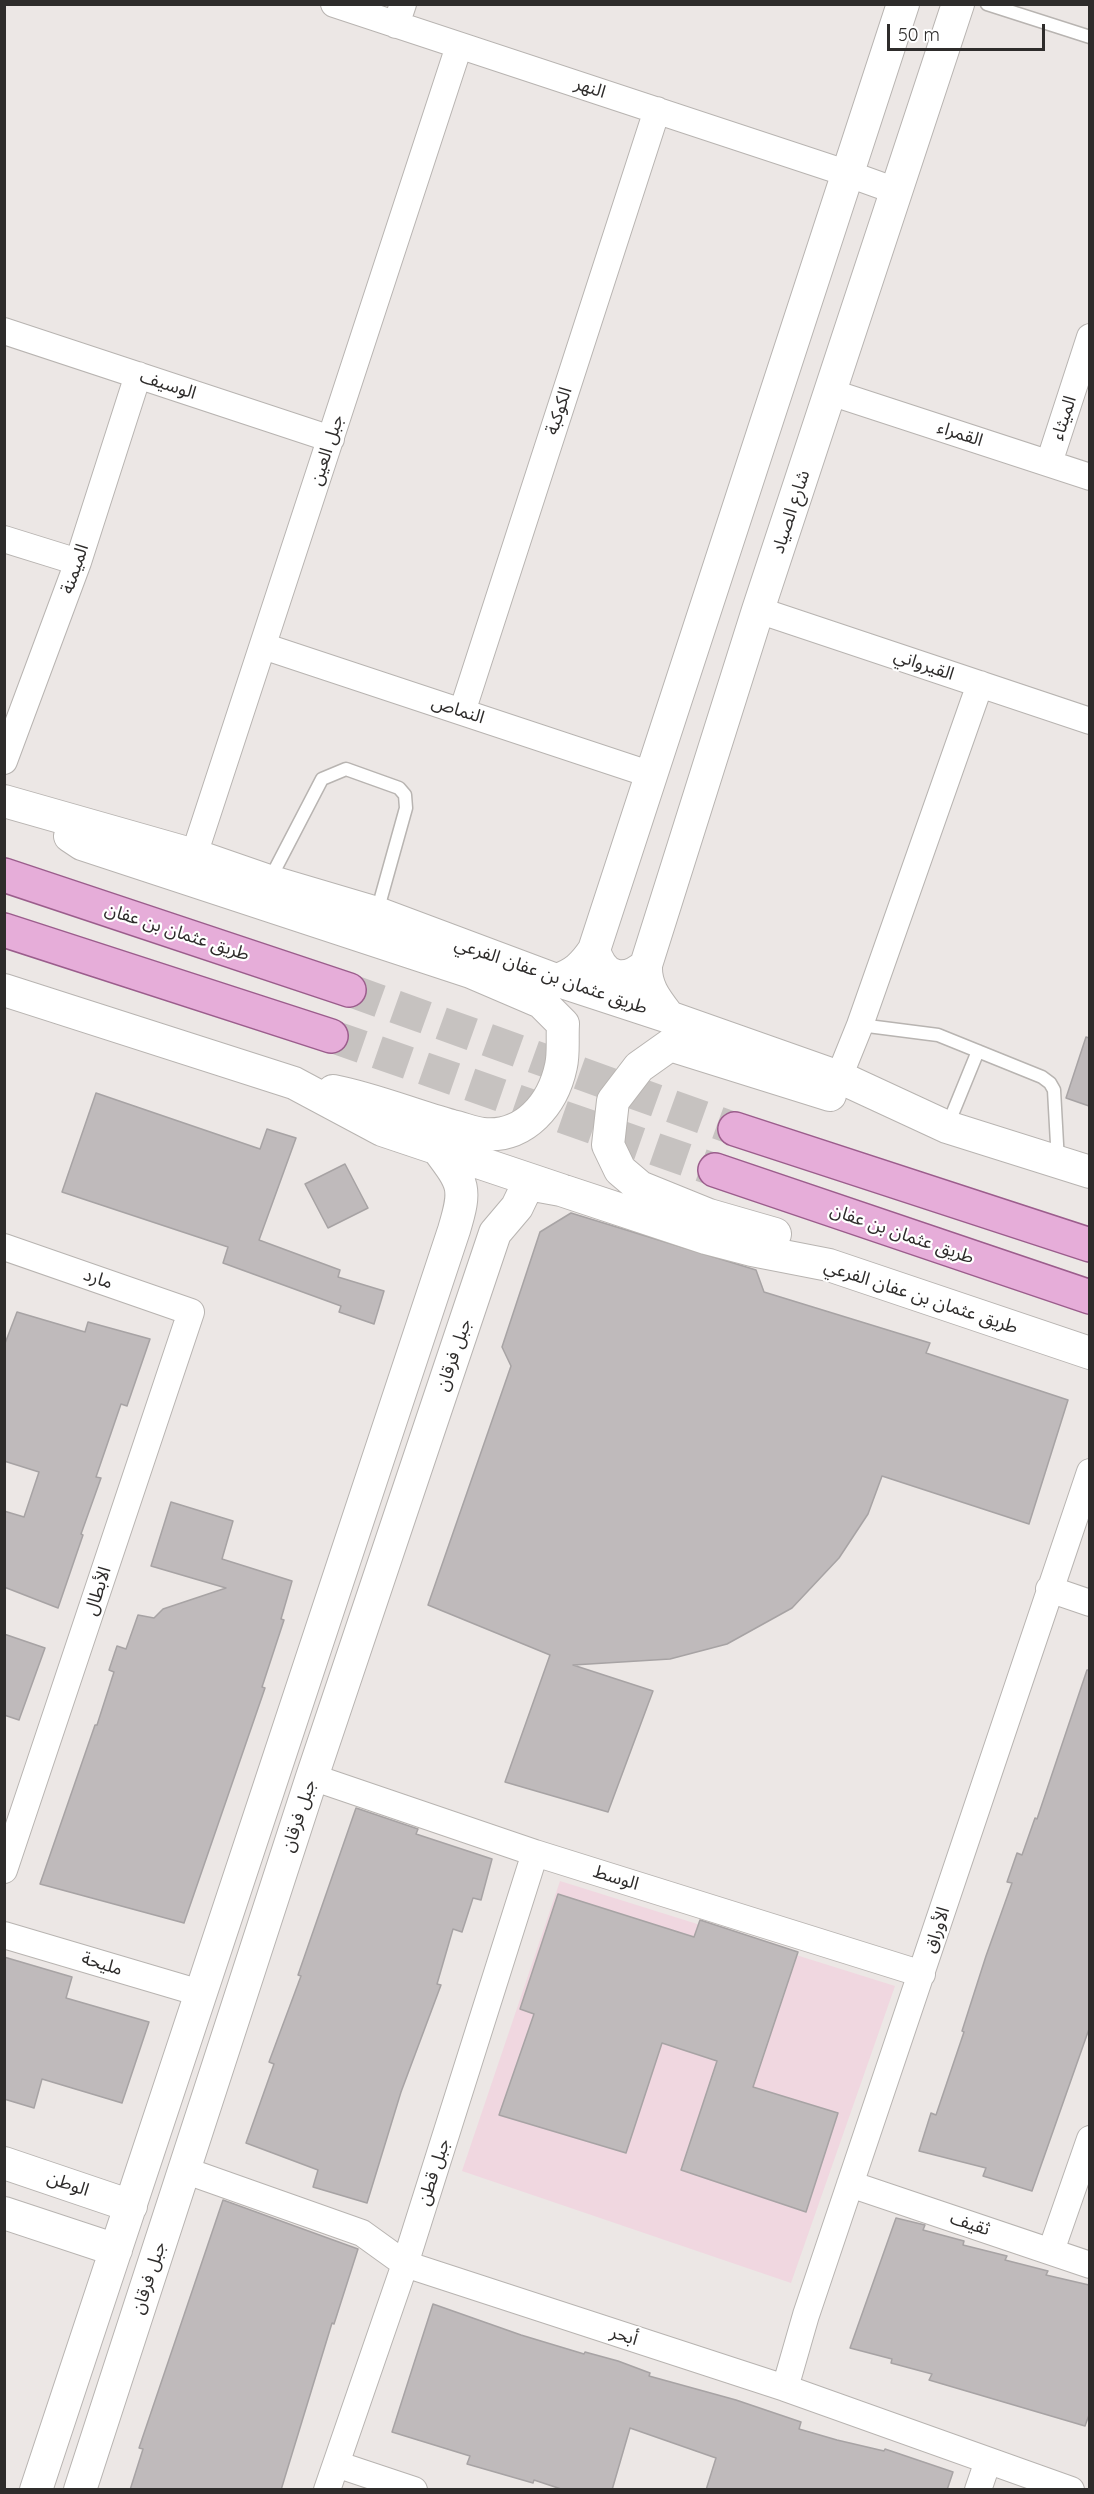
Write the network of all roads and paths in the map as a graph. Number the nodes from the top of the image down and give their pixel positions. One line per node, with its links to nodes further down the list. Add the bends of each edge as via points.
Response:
1 (334, 4): 5 (street, النهر)
2 (903, 4): 9 (street)
3 (958, 4): 10 (street, شارع الصياد)
4 (987, 4): 6 (lane)
5 (400, 15): 7 (street, النهر)
6 (1089, 37)
7 (459, 46): 8 (street, النهر); 15 (street, جبل العين)
8 (657, 110): 9 (street, النهر); 23 (street, الكوكبة)
9 (846, 172): 10 (street, النهر); 26 (street)
10 (897, 191): 14 (street, شارع الصياد)
11 (4, 331): 13 (street, الوسيف)
12 (1089, 337): 16 (street, الميثاء)
13 (138, 375): 15 (street, الوسيف); 19 (street, الميمنة)
14 (830, 392): 16 (street, القمراء); 20 (street, شارع الصياد)
15 (331, 439): 21 (street, جبل العين)
16 (1049, 464): 17 (street, القمراء)
17 (1089, 477)
18 (4, 539): 19 (street)
19 (78, 562): 25 (street, الميمنة)
20 (758, 610): 22 (street, القيرواني); 34 (street, شارع الصياد)
21 (263, 646): 23 (street, النماص); 28 (street, جبل العين)
22 (980, 684): 24 (street, القيرواني); 39 (street)
23 (462, 712): 26 (street, النماص)
24 (1089, 721)
25 (4, 761)
26 (652, 775): 33 (street)
27 (13, 803): 28 (street, طريق عثمان بن عفان الفرعي); 43 (street, via 82,844 471,972 541,1002 562,1024 562,1064 553,1090 533,1120 507,1132 483,1134 367,1098)
28 (194, 855): 30 (street, طريق عثمان بن عفان الفرعي)
29 (4, 875): 37 (main road, طريق عثمان بن عفان)
30 (269, 881): 31 (street, طريق عثمان بن عفان الفرعي); 31 (lane, via 322,778 346,769 399,788 405,795 405,808)
31 (377, 913): 35 (street, طريق عثمان بن عفان الفرعي)
32 (4, 930): 40 (main road)
33 (594, 950): 34 (street, via 598,963 609,973 622,977 636,974); 35 (street, via 579,969)
34 (646, 965): 38 (street, شارع الصياد, via 651,993)
35 (556, 980): 38 (street, طريق عثمان بن عفان الفرعي)
36 (4, 990): 43 (street, طريق عثمان بن عفان الفرعي)
37 (350, 990)
38 (669, 1017): 42 (street, طريق عثمان بن عفان الفرعي)
39 (860, 1025): 41 (lane, via 938,1035); 42 (street)
40 (331, 1036)
41 (978, 1051): 45 (lane); 48 (lane, via 1050,1083 1054,1090)
42 (839, 1077): 44 (street, طريق عثمان بن عفان الفرعي)
43 (294, 1083): 47 (street, طريق عثمان بن عفان الفرعي, via 382,1130)
44 (902, 1106): 45 (street, طريق عثمان بن عفان الفرعي); 56 (street, via 828,1095 670,1045 639,1067 613,1101 608,1145 620,1170 639,1188 774,1234)
45 (946, 1127): 48 (street, طريق عثمان بن عفان الفرعي)
46 (735, 1129): 54 (main road)
47 (437, 1148): 51 (street, طريق عثمان بن عفان الفرعي); 52 (street, via 458,1175 463,1199)
48 (1058, 1162): 50 (street, طريق عثمان بن عفان الفرعي)
49 (715, 1170): 57 (main road, طريق عثمان بن عفان)
50 (1089, 1172)
51 (561, 1190): 53 (street, جبل فرقان, via 528,1184 517,1207); 56 (street, طريق عثمان بن عفان الفرعي, via 729,1244)
52 (454, 1230): 53 (street, via 478,1185 497,1192); 68 (street)
53 (495, 1233): 63 (street, جبل فرقان)
54 (1089, 1245)
55 (4, 1247): 58 (street, مارد)
56 (829, 1265): 59 (street, طريق عثمان بن عفان الفرعي)
57 (1089, 1297)
58 (191, 1312): 65 (street, الأبطال)
59 (1089, 1353)
60 (1089, 1472): 61 (street, الأوراق)
61 (1049, 1589): 62 (street); 67 (street, الأوراق)
62 (1089, 1603)
63 (312, 1777): 64 (street, الوسط); 71 (street, جبل فرقان)
64 (535, 1853): 67 (street, الوسط); 77 (street, جبل قطن)
65 (4, 1870)
66 (4, 1935): 68 (street, مليحة)
67 (922, 1974): 72 (street, الأوراق)
68 (200, 1993): 73 (street)
69 (1089, 2139): 76 (street)
70 (4, 2163): 73 (street, الوطن)
71 (184, 2170): 77 (street, أبحر, via 362,2233); 83 (street, جبل فرقان)
72 (850, 2184): 76 (street, ثقيف); 79 (street, الأوراق)
73 (130, 2206): 75 (street)
74 (4, 2212): 75 (street)
75 (116, 2250): 82 (street)
76 (1051, 2251): 78 (street, ثقيف)
77 (405, 2264): 79 (street, أبحر); 81 (street, جبل قطن)
78 (1089, 2265)
79 (785, 2388): 80 (street, أبحر)
80 (988, 2461): 86 (street); 87 (street, أبحر)
81 (336, 2464): 84 (street, جبل قطن); 85 (street)
82 (36, 2490)
83 (80, 2490)
84 (327, 2490)
85 (414, 2490)
86 (978, 2490)
87 (1071, 2490)

